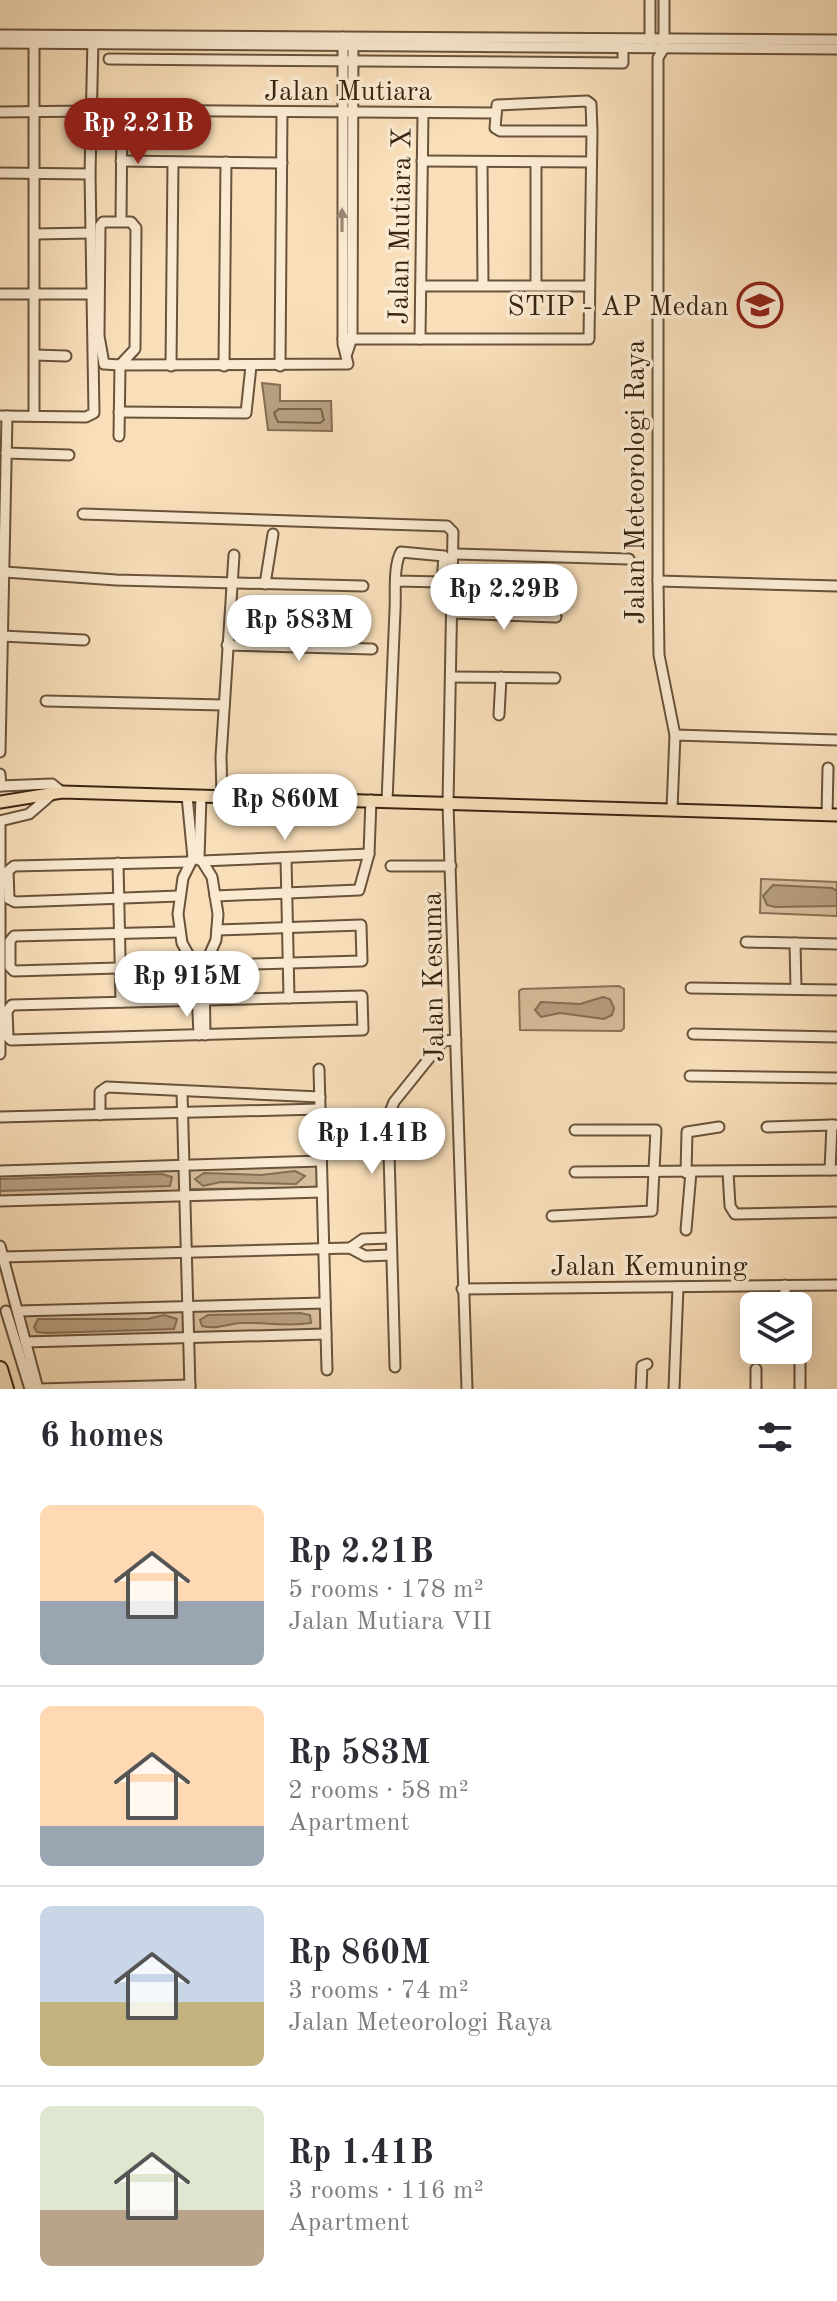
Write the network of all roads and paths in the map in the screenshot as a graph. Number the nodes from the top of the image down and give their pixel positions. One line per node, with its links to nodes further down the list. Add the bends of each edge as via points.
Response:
1 (650, 0): 8 (street)
2 (664, 0): 9 (street)
3 (5, 39): 4 (street)
4 (34, 39): 5 (street); 20 (street)
5 (93, 40): 7 (street); 17 (street)
6 (837, 40): 9 (street)
7 (348, 41): 8 (street); 10 (street); 14 (street); 15 (street)
8 (650, 43): 9 (street); 10 (street); 12 (street)
9 (664, 44): 11 (street); 12 (street)
10 (623, 48): 15 (street, via 623,63)
11 (837, 49)
12 (658, 58): 74 (street, Jalan Meteorologi Raya)
13 (109, 59): 14 (street)
14 (342, 61): 15 (street); 22 (street)
15 (354, 61): 23 (street)
16 (104, 110): 18 (street, Jalan Mutiara)
17 (91, 111): 20 (street); 37 (street)
18 (122, 111): 21 (street, Jalan Mutiara); 27 (street)
19 (0, 112): 20 (street)
20 (35, 112): 35 (street)
21 (282, 112): 22 (street, Jalan Mutiara); 33 (street)
22 (342, 112): 23 (street, Jalan Mutiara); 48 (street, one-way to 22)
23 (354, 112): 24 (street, Jalan Mutiara); 48 (street)
24 (423, 113): 25 (street, Jalan Mutiara); 28 (street, Jalan Mutiara X)
25 (496, 113): 26 (street, via 495,128 500,131); 26 (street, Jalan Mutiara, via 501,102 587,101)
26 (592, 131): 32 (street)
27 (121, 161): 29 (street); 38 (street)
28 (422, 161): 31 (street); 43 (street, Jalan Mutiara X)
29 (173, 162): 30 (street); 55 (street)
30 (226, 162): 33 (street); 56 (street)
31 (482, 162): 34 (street); 41 (street)
32 (591, 162): 34 (street); 44 (street)
33 (282, 163): 58 (street)
34 (536, 163): 42 (street)
35 (35, 172): 36 (street); 37 (street); 40 (street)
36 (0, 173)
37 (90, 174): 39 (street)
38 (121, 221): 50 (street, via 135,226); 53 (street, via 100,226 99,331 101,362)
39 (91, 233): 40 (street); 47 (street)
40 (36, 234): 46 (street)
41 (483, 285): 42 (street); 43 (street)
42 (536, 285): 44 (street)
43 (421, 286): 49 (street, Jalan Mutiara X)
44 (589, 286): 49 (street, via 588,339)
45 (0, 294): 46 (street)
46 (35, 294): 47 (street); 51 (street)
47 (91, 294): 60 (street, via 93,416)
48 (347, 338): 49 (street); 58 (street, via 346,365)
49 (420, 339)
50 (134, 351): 53 (street); 54 (street)
51 (35, 355): 52 (street); 60 (street)
52 (66, 356)
53 (120, 365): 54 (street); 59 (street)
54 (151, 366): 55 (street)
55 (171, 366): 56 (street)
56 (224, 366): 57 (street)
57 (251, 366): 58 (street); 59 (street, via 246,413)
58 (280, 366)
59 (119, 412): 62 (street)
60 (34, 415): 61 (street)
61 (3, 416): 63 (street)
62 (119, 436)
63 (3, 441): 64 (street)
64 (6, 453): 65 (street); 67 (street)
65 (69, 455)
66 (83, 514): 69 (street, via 447,526 453,532)
67 (2, 532): 72 (street)
68 (273, 534): 76 (street)
69 (455, 554): 71 (street); 79 (street, Jalan Kesuma)
70 (234, 555): 75 (street)
71 (629, 559)
72 (5, 572): 75 (street); 81 (street)
73 (396, 581): 73 (street, via 400,553 444,556 443,582); 102 (street)
74 (658, 581): 78 (street); 91 (street, Jalan Meteorologi Raya, via 659,655)
75 (231, 584): 76 (street); 83 (street)
76 (265, 584): 77 (street)
77 (363, 586)
78 (837, 586)
79 (453, 613): 80 (street); 85 (street, Jalan Kesuma)
80 (556, 617)
81 (2, 636): 82 (street); 93 (street)
82 (84, 640)
83 (227, 645): 84 (street); 89 (street)
84 (372, 649)
85 (451, 677): 86 (street); 104 (street, Jalan Kesuma)
86 (501, 677): 87 (street); 90 (street)
87 (555, 678)
88 (46, 701): 89 (street)
89 (224, 705): 100 (street)
90 (499, 715)
91 (675, 735): 92 (street); 105 (street, Jalan Meteorologi Raya)
92 (837, 740)
93 (0, 752)
94 (828, 768): 107 (street)
95 (0, 774): 96 (street)
96 (0, 786): 97 (street, via 52,784)
97 (58, 792): 98 (main road); 103 (main road); 108 (street, via 29,814)
98 (187, 796): 99 (main road); 106 (street)
99 (201, 796): 100 (main road); 106 (street)
100 (222, 797): 101 (main road)
101 (371, 800): 102 (main road); 109 (street)
102 (387, 801): 104 (main road)
103 (0, 802)
104 (448, 804): 105 (main road); 114 (street, Jalan Kesuma)
105 (672, 809): 107 (main road)
106 (195, 815): 111 (street)
107 (832, 815)
108 (0, 821): 139 (street)
109 (369, 854): 110 (street); 115 (street, via 355,893)
110 (286, 858): 111 (street); 115 (street)
111 (196, 860): 112 (street); 116 (street); 117 (street, via 212,877)
112 (118, 863): 118 (street); 118 (street, via 14,866 8,871 9,899 15,902)
113 (391, 866): 114 (street)
114 (451, 866): 138 (street, Jalan Kesuma)
115 (287, 895): 117 (street); 119 (street)
116 (179, 896): 118 (street); 121 (street)
117 (215, 896): 120 (street)
118 (119, 898): 122 (street)
119 (288, 928): 120 (street); 126 (street); 126 (street, via 361,925 362,961)
120 (217, 930): 127 (street, via 213,951)
121 (180, 932): 122 (street); 127 (street, via 189,960)
122 (119, 933): 128 (street); 128 (street, via 14,936 10,967)
123 (746, 942): 124 (street)
124 (795, 943): 125 (street); 130 (street)
125 (837, 944)
126 (289, 963): 127 (street); 132 (street)
127 (200, 967): 128 (street); 133 (street)
128 (120, 968): 134 (street)
129 (691, 988): 130 (street)
130 (796, 989): 131 (street)
131 (837, 990)
132 (289, 998): 133 (street); 136 (street, via 362,996 363,1030)
133 (201, 1000): 134 (street); 136 (street)
134 (121, 1002): 136 (street, via 12,1005 7,1011 8,1037)
135 (693, 1034): 137 (street)
136 (202, 1035)
137 (837, 1037)
138 (456, 1040): 167 (street, via 443,1041 390,1108); 176 (street, Jalan Kesuma)
139 (0, 1054)
140 (319, 1069): 144 (street)
141 (690, 1076): 142 (street)
142 (837, 1078)
143 (182, 1092): 144 (street); 146 (street); 147 (street, via 102,1088)
144 (320, 1097): 145 (street)
145 (320, 1109): 146 (street); 153 (street)
146 (182, 1113): 147 (street); 154 (street)
147 (100, 1115): 148 (street)
148 (0, 1117)
149 (834, 1125): 151 (street); 155 (street)
150 (719, 1127): 160 (street, via 687,1132)
151 (767, 1127)
152 (575, 1130): 159 (street, via 656,1130)
153 (321, 1161): 154 (street); 161 (street)
154 (184, 1165): 156 (street); 162 (street)
155 (833, 1170): 158 (street)
156 (0, 1171)
157 (575, 1172): 159 (street)
158 (728, 1172): 160 (street); 164 (street, via 735,1214)
159 (655, 1173): 160 (street); 165 (street, via 649,1213)
160 (684, 1173): 166 (street)
161 (322, 1192): 162 (street); 168 (street)
162 (185, 1196): 163 (street); 171 (street)
163 (0, 1201)
164 (837, 1212)
165 (552, 1216)
166 (686, 1230)
167 (390, 1238): 169 (street, via 363,1239); 172 (street)
168 (324, 1248): 169 (street); 171 (street); 178 (street)
169 (350, 1248): 172 (street, via 365,1256)
170 (2, 1251): 171 (street); 181 (street)
171 (186, 1252): 179 (street)
172 (391, 1255): 187 (street)
173 (785, 1285): 174 (street, Jalan Kemuning); 175 (street, Jalan Kemuning); 177 (street)
174 (837, 1285)
175 (673, 1287): 176 (street, Jalan Kemuning); 196 (street)
176 (462, 1289): 194 (street, Jalan Kesuma)
177 (785, 1292)
178 (325, 1303): 179 (street); 182 (street)
179 (188, 1307): 181 (street); 183 (street)
180 (6, 1311): 193 (street)
181 (18, 1311): 184 (street)
182 (326, 1334): 183 (street); 190 (street)
183 (189, 1338): 184 (street); 191 (street)
184 (25, 1342): 191 (street, via 38,1389)
185 (647, 1364): 195 (street, via 642,1366)
186 (800, 1364): 198 (street)
187 (395, 1367)
188 (0, 1369): 192 (highway)
189 (756, 1369): 197 (street)
190 (327, 1370)
191 (190, 1387)
192 (6, 1389)
193 (30, 1389)
194 (467, 1389)
195 (641, 1389)
196 (674, 1389)
197 (756, 1389)
198 (800, 1389)

